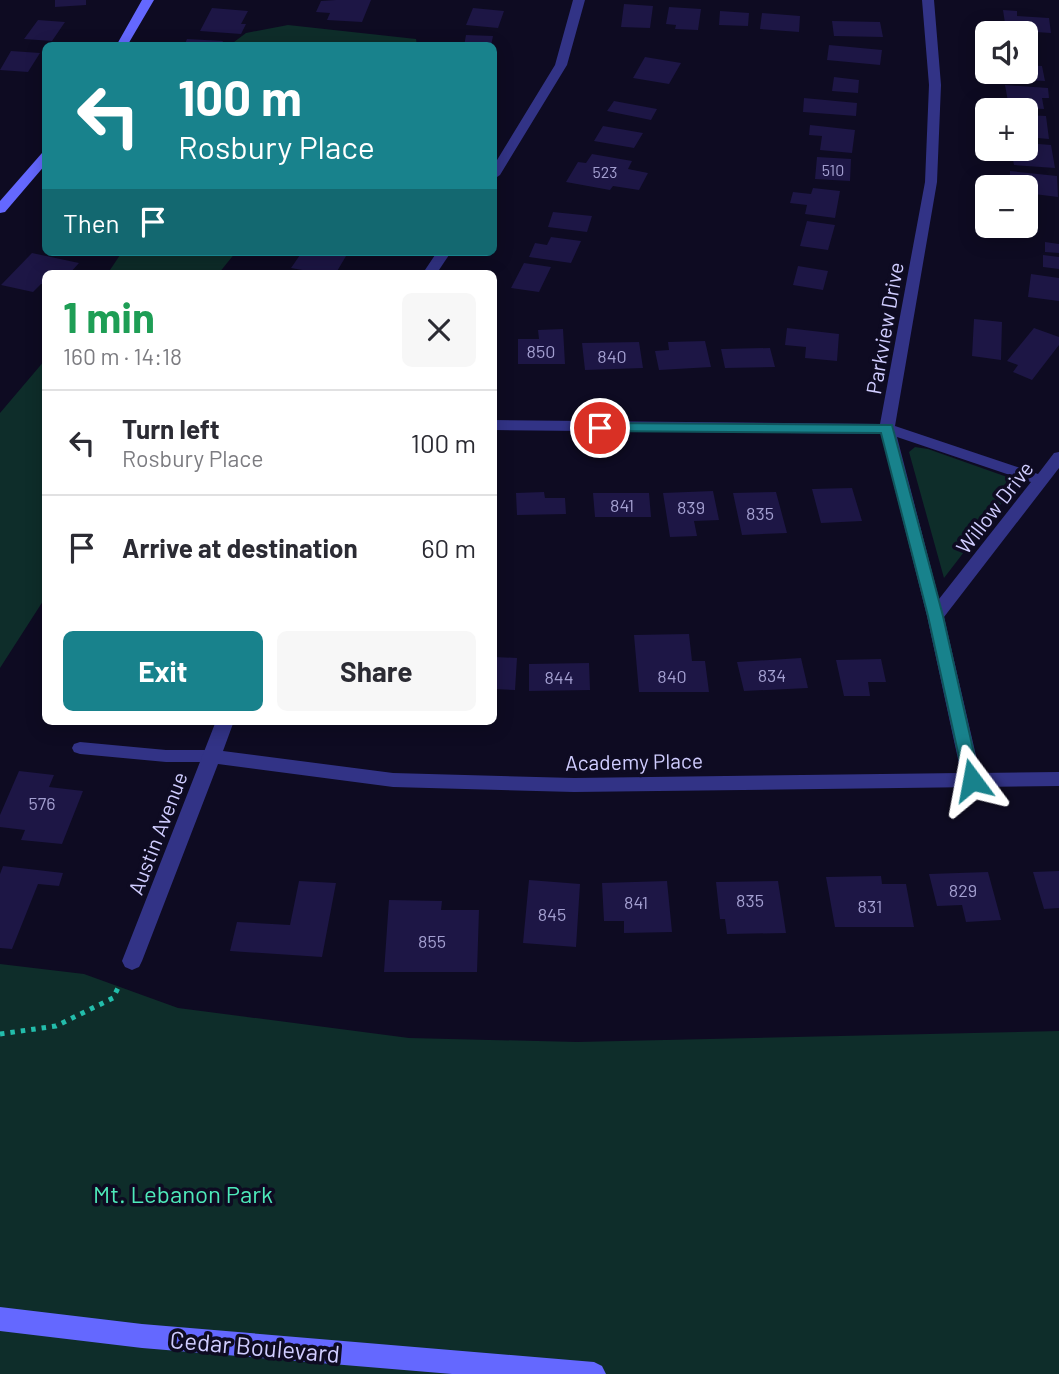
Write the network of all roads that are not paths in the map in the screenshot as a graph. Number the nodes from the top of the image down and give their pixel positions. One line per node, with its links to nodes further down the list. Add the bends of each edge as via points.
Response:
1 (148, 0): 4 (street)
2 (579, 0): 6 (street, via 561,65)
3 (927, 0): 9 (street, Parkview Drive, via 935,85 930,182)
4 (123, 42)
5 (42, 161): 7 (street)
6 (497, 170)
7 (0, 209)
8 (497, 425): 9 (street)
9 (887, 429): 11 (street); 12 (street, Parkview Drive)
10 (1059, 457): 11 (street, Willow Drive)
11 (1041, 480): 12 (street, Willow Drive)
12 (935, 616): 17 (street, Parkview Drive)
13 (223, 725): 15 (street, Austin Avenue)
14 (80, 748): 15 (lane)
15 (211, 756): 17 (street, Academy Place, via 393,780 574,785); 18 (street, Austin Avenue)
16 (1059, 779): 17 (street, Academy Place)
17 (972, 780)
18 (132, 961)
19 (0, 1319): 20 (street, Cedar Boulevard, via 142,1336)
20 (594, 1374)

